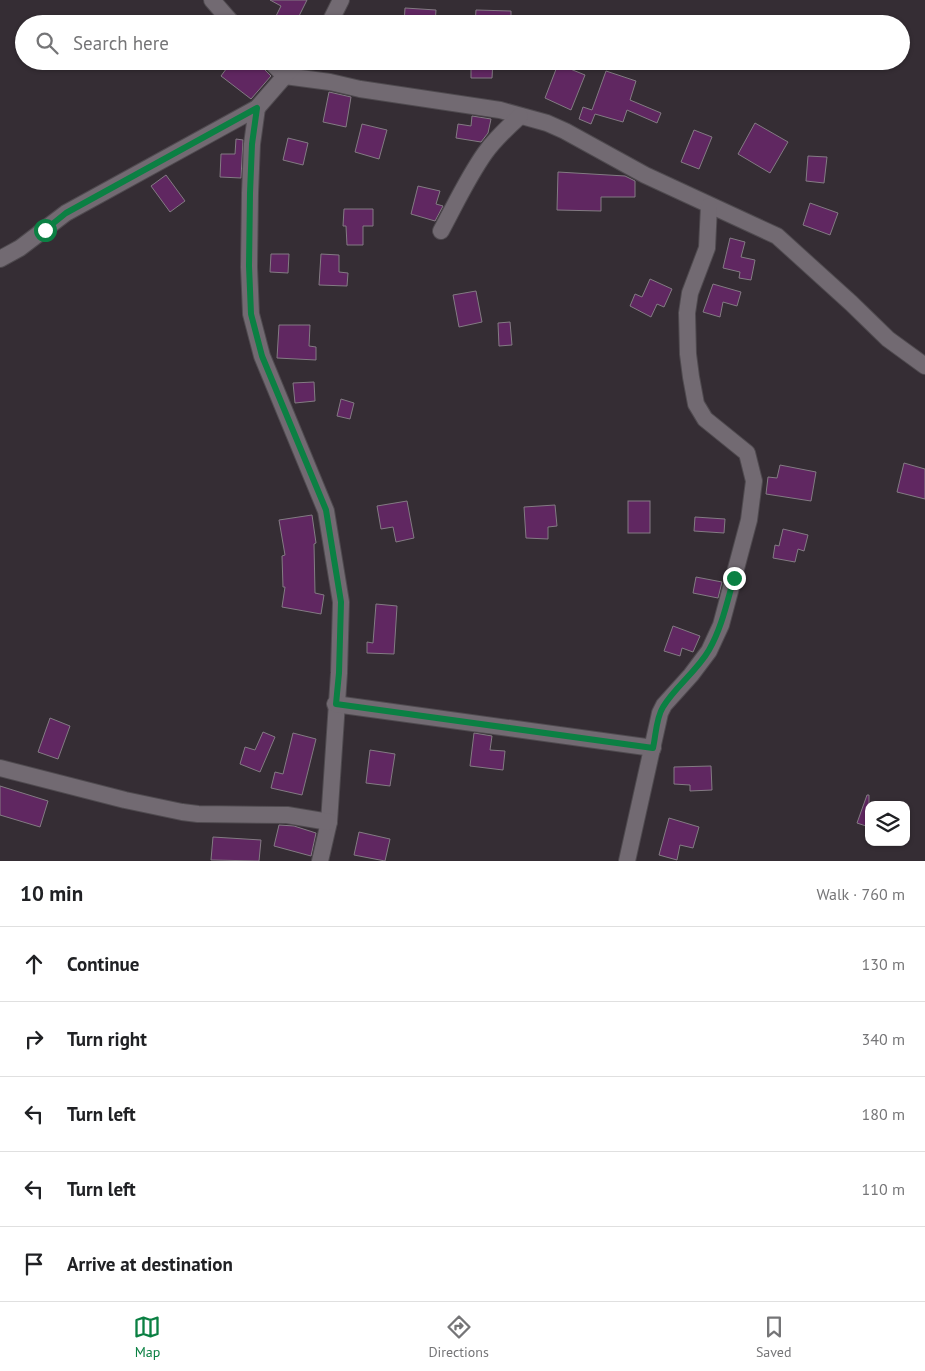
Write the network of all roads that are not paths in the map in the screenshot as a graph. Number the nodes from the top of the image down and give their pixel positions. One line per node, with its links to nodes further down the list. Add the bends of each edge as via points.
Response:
1 (212, 0): 3 (street)
2 (341, 0): 4 (street)
3 (225, 15)
4 (334, 15)
5 (279, 70): 7 (street)
6 (290, 70): 7 (street)
7 (285, 76): 8 (street); 9 (street)
8 (257, 108): 12 (street, via 66,213); 14 (street, via 250,193 251,314 262,356 326,510 341,602)
9 (520, 116): 10 (street, via 565,131); 11 (street, via 502,133 472,172)
10 (709, 206): 13 (street, via 776,236 888,339); 15 (street, via 707,248 690,293 687,313 691,377 696,404 705,419 747,453 754,481 749,520 721,625 709,651 664,705)
11 (440, 231)
12 (0, 259)
13 (925, 366)
14 (336, 704): 15 (street); 17 (street)
15 (653, 748): 19 (street)
16 (0, 768): 17 (street, via 182,812 287,815)
17 (329, 822): 18 (street)
18 (320, 861)
19 (627, 861)

